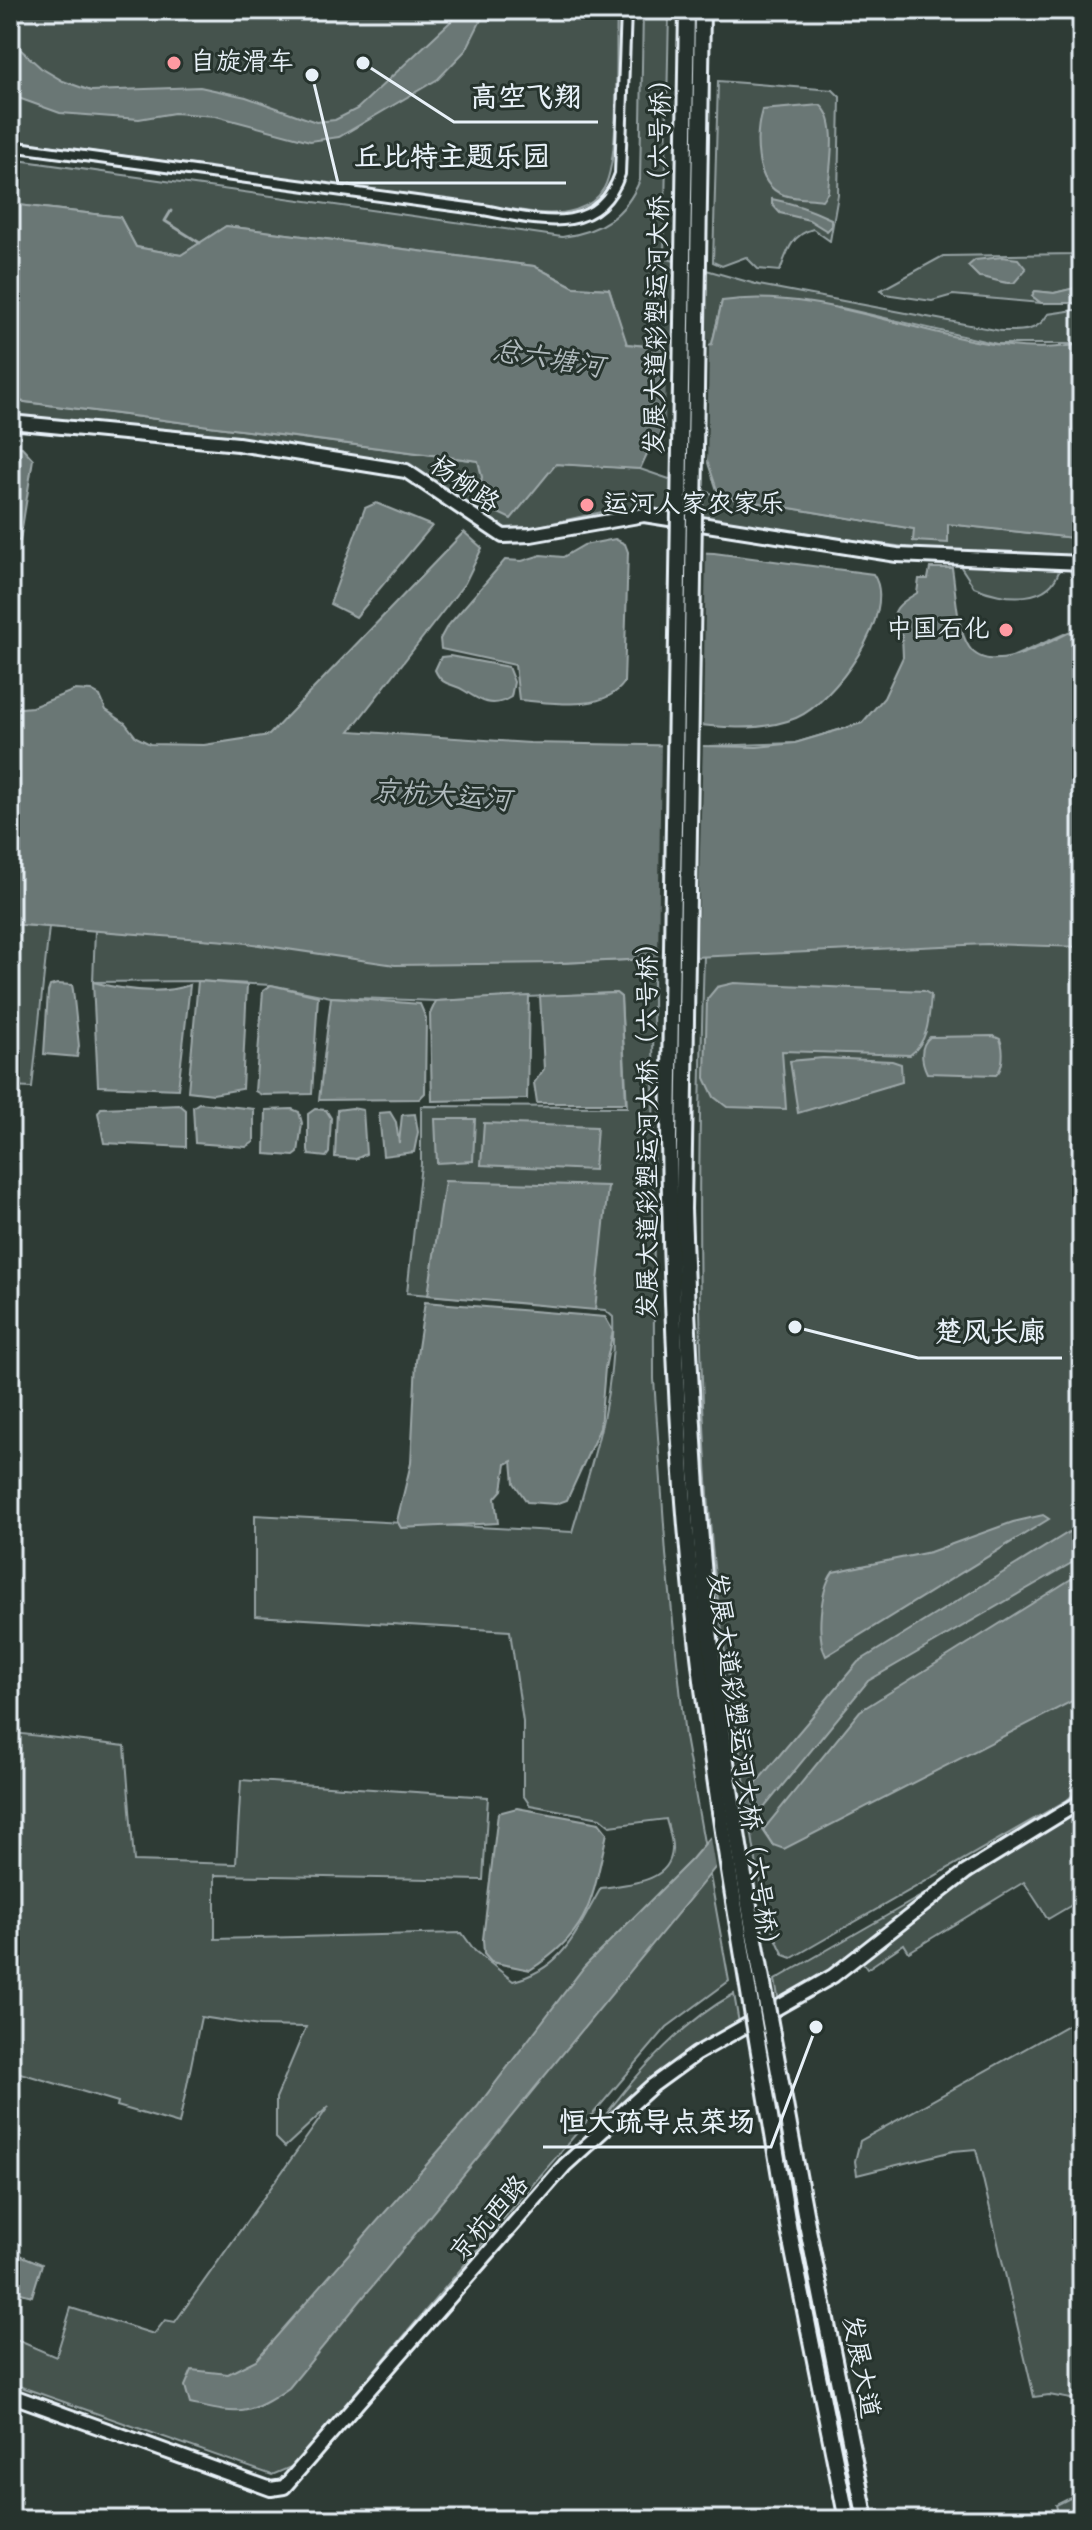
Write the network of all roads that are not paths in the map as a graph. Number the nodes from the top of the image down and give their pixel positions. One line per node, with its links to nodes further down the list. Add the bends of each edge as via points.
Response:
1 (626, 10): 4 (street, via 620,174 610,196 574,220 555,223)
2 (687, 10): 9 (main road, 发展大道彩塑运河大桥（六号桥）, bridge, via 669,1105 671,1288 680,1468 694,1605)
3 (702, 10): 8 (main road, 发展大道彩塑运河大桥（六号桥）, bridge, via 683,1209 687,1321 711,1642 750,1908)
4 (10, 146)
5 (10, 422): 6 (street, 杨柳路, via 238,444 406,471 503,536 644,515 897,555)
6 (1082, 563)
7 (1082, 1801): 10 (street, 京杭西路, via 966,1872 833,1976 696,2054 652,2086 565,2165 284,2487 271,2489)
8 (807, 2224): 12 (main road, 发展大道)
9 (789, 2231): 11 (main road, 发展大道)
10 (10, 2395)
11 (847, 2520)
12 (866, 2520)

